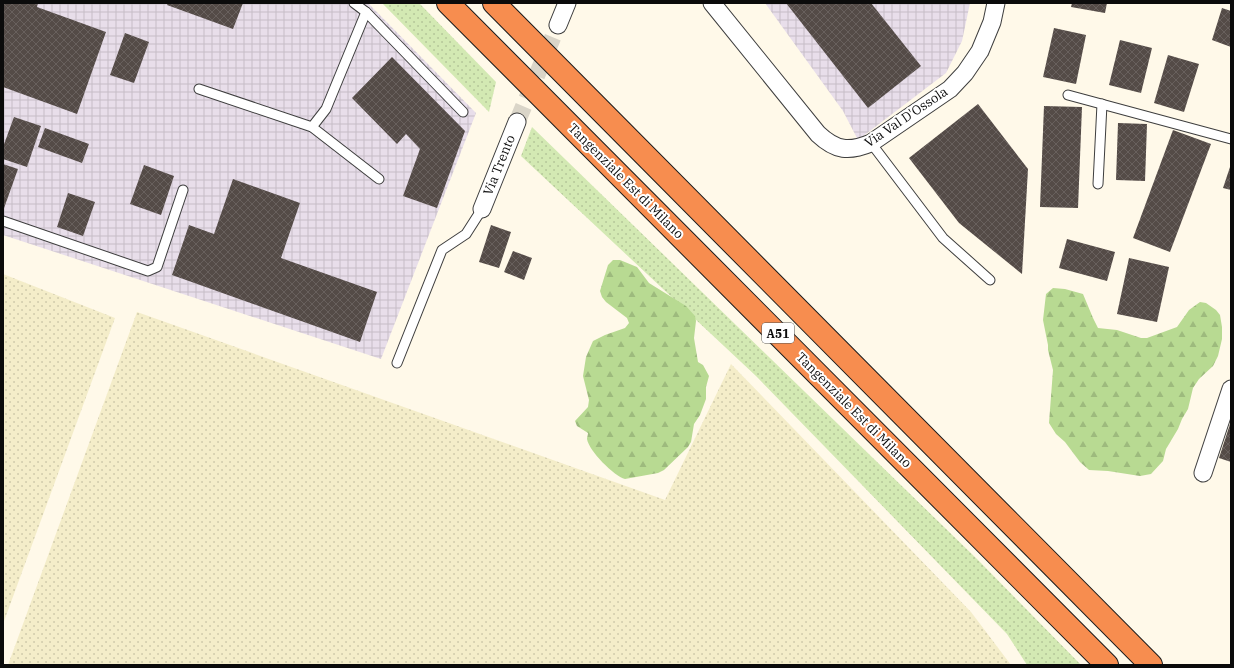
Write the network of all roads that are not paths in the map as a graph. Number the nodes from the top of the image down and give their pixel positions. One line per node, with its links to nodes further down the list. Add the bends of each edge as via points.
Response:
1 (354, 3): 7 (lane)
2 (448, 3): 26 (highway, Tangenziale Est di Milano / A51)
3 (494, 3): 27 (highway, A51)
4 (567, 3): 8 (street)
5 (712, 3): 16 (street, Via Val D'Ossola, via 826,142 847,149)
6 (996, 3): 16 (street, Via Val D'Ossola, via 992,22 980,51 965,73 950,89)
7 (366, 12): 12 (lane); 14 (lane, via 326,110)
8 (558, 25)
9 (199, 89): 14 (lane)
10 (1068, 95): 11 (lane)
11 (1102, 104): 15 (lane); 18 (lane)
12 (463, 112)
13 (517, 122): 20 (street, Via Trento)
14 (312, 127): 17 (lane)
15 (1231, 139)
16 (871, 143): 22 (lane, via 943,238)
17 (379, 179)
18 (1098, 184)
19 (184, 190): 21 (lane, via 157,267 148,271)
20 (482, 209): 23 (lane, via 466,234 442,250)
21 (3, 221)
22 (990, 280)
23 (398, 363)
24 (1231, 389): 25 (street)
25 (1203, 474)
26 (1107, 665)
27 (1151, 665)

